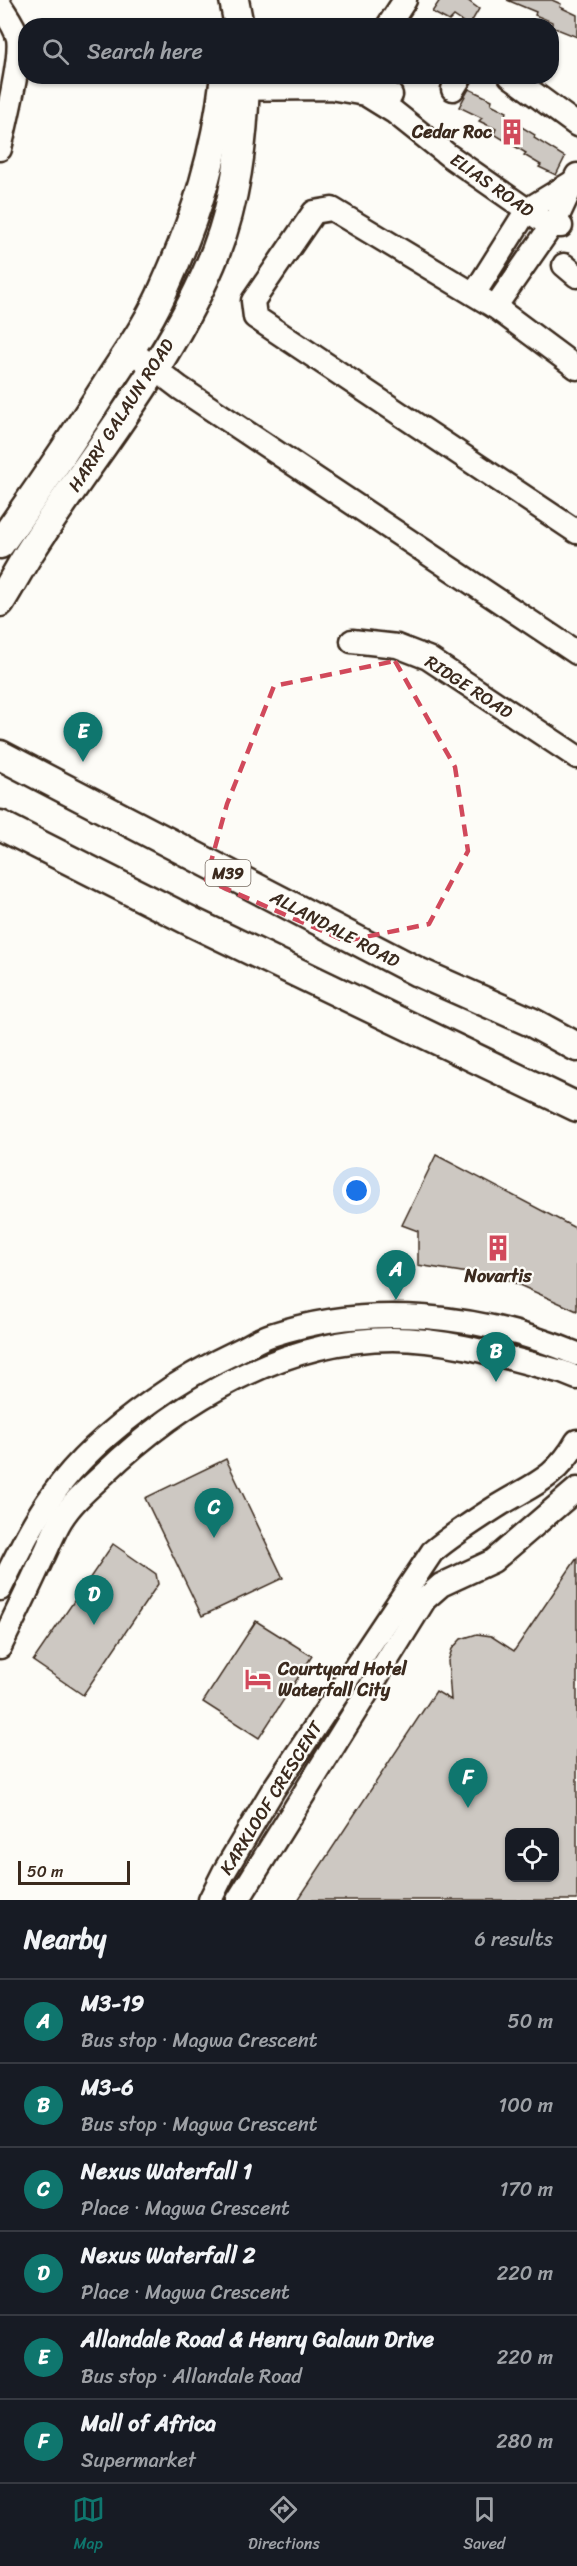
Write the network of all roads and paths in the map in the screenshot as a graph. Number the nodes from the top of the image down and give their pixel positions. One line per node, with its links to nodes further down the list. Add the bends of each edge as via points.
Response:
1 (215, 0): 5 (main road)
2 (234, 0): 6 (main road)
3 (405, 0): 7 (street)
4 (0, 5): 15 (street, via 14,26 18,56)
5 (218, 18)
6 (237, 18)
7 (393, 18)
8 (235, 84): 21 (main road, HARRY GALAUN ROAD, via 197,206 165,288)
9 (235, 84): 23 (main road, HARRY GALAUN ROAD, via 242,132 232,192 216,250)
10 (254, 84): 11 (street, ELIAS ROAD, via 330,88)
11 (345, 84)
12 (358, 84): 17 (street, ELIAS ROAD, via 364,94 394,112 448,155)
13 (521, 84): 14 (street)
14 (577, 125)
15 (0, 149)
16 (575, 178): 17 (street); 18 (street)
17 (532, 206): 18 (street, ELIAS ROAD); 19 (street)
18 (561, 227): 20 (street)
19 (474, 294): 20 (street); 24 (street, via 332,209 314,212 253,301 255,317)
20 (495, 307): 22 (street)
21 (129, 350): 23 (street); 25 (main road, HARRY GALAUN ROAD, via 65,452)
22 (577, 368)
23 (155, 370): 26 (main road, HARRY GALAUN ROAD, via 34,545); 28 (street)
24 (577, 532)
25 (0, 544)
26 (0, 602)
27 (352, 641): 31 (street, RIDGE ROAD, via 397,646 428,658)
28 (577, 653)
29 (0, 744): 32 (main road)
30 (0, 755): 32 (main road, ALLANDALE ROAD / M39)
31 (577, 757)
32 (37, 774): 34 (main road, ALLANDALE ROAD / M39, via 418,972)
33 (3, 827): 35 (main road)
34 (577, 1047)
35 (577, 1107)
36 (577, 1354): 40 (street, via 518,1333 424,1316 314,1323 269,1335 185,1378 117,1426 77,1464 53,1494)
37 (577, 1378): 41 (street, via 447,1345 395,1339 353,1342 271,1363 225,1385 153,1430 82,1495 61,1520)
38 (577, 1441): 42 (street, KARKLOOF CRESCENT, via 559,1468 531,1489 454,1533 432,1552 273,1790)
39 (577, 1489): 43 (street, KARKLOOF CRESCENT, via 493,1561 441,1585 425,1599)
40 (0, 1589)
41 (0, 1647)
42 (210, 1900)
43 (238, 1900)

